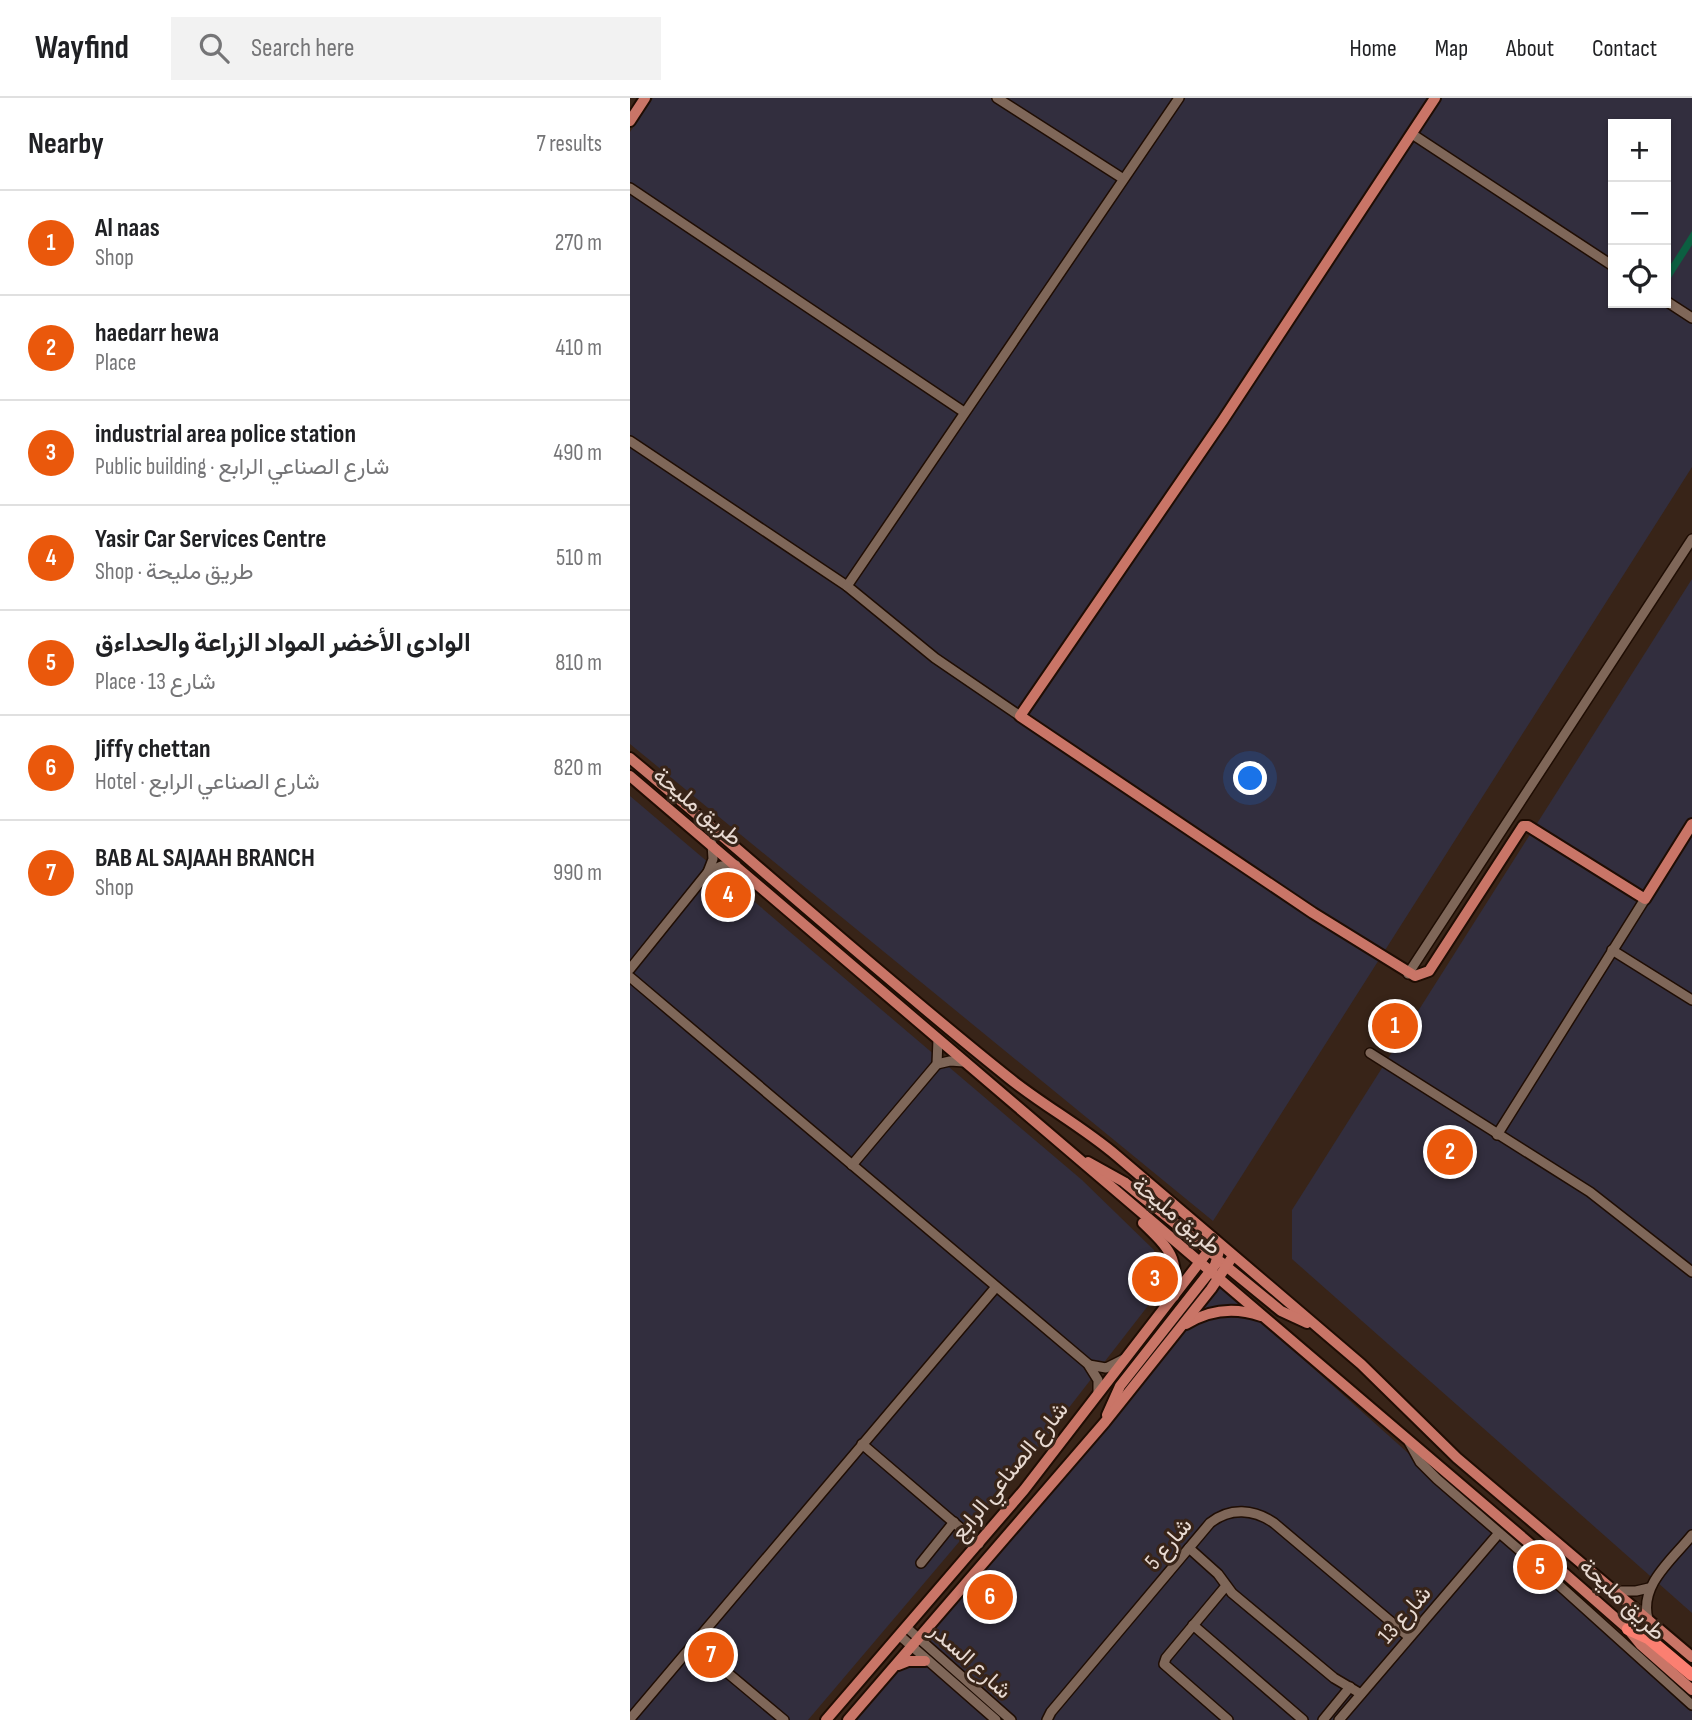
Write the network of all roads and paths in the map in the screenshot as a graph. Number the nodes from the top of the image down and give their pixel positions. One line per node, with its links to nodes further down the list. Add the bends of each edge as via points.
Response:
1 (645, 98): 5 (main road)
2 (997, 98): 7 (street)
3 (1179, 98): 7 (street)
4 (1435, 98): 6 (main road)
5 (630, 121)
6 (1412, 134): 9 (street); 16 (main road)
7 (1122, 178): 12 (street)
8 (630, 188): 12 (street)
9 (1608, 263)
10 (1671, 304): 11 (street)
11 (1692, 318)
12 (964, 412): 15 (street)
13 (630, 441): 15 (street)
14 (1692, 539): 26 (street)
15 (847, 586): 16 (street, via 935,658)
16 (1020, 716): 26 (main road)
17 (630, 758): 37 (main road, طريق مليحة, via 875,969 1024,1090 1104,1145)
18 (630, 776): 20 (main road, طريق مليحة)
19 (1692, 824): 23 (main road)
20 (712, 844): 21 (main road, طريق مليحة); 22 (street)
21 (736, 865): 22 (street); 29 (main road, طريق مليحة)
22 (708, 872): 25 (street)
23 (1645, 898): 24 (street); 26 (main road, via 1523,825 1429,971 1419,976)
24 (1612, 950): 28 (street); 33 (street)
25 (630, 969)
26 (1408, 974)
27 (630, 977): 35 (street)
28 (1692, 1000)
29 (938, 1040): 31 (main road, طريق مليحة); 32 (street)
30 (1370, 1053): 33 (street)
31 (964, 1062): 32 (street); 34 (main road, طريق مليحة)
32 (937, 1064): 35 (street)
33 (1497, 1135): 39 (street, via 1590,1192)
34 (1080, 1159): 36 (main road, طريق مليحة); 37 (main road, via 1124,1182)
35 (852, 1165): 40 (street)
36 (1136, 1208): 38 (main road, طريق مليحة); 41 (main road, via 1173,1257)
37 (1219, 1259): 38 (main road, طريق مليحة); 42 (main road, طريق مليحة); 43 (main road, شارع الصناعي الرابع); 47 (main road, via 1120,1386); 58 (main road, طريق مليحة, via 1312,1325 1380,1381 1457,1458)
38 (1200, 1262): 41 (main road, شارع الصناعي الرابع)
39 (1692, 1272)
40 (996, 1287): 45 (street); 49 (street)
41 (1174, 1298): 44 (main road, شارع الصناعي الرابع)
42 (1265, 1318): 43 (main road, via 1240,1311 1218,1312); 48 (main road, طريق مليحة)
43 (1181, 1328): 47 (main road, شارع الصناعي الرابع)
44 (1124, 1359): 45 (street, via 1106,1368); 46 (main road, شارع الصناعي الرابع)
45 (1087, 1364): 46 (street, via 1098,1380)
46 (1098, 1392): 53 (main road, شارع الصناعي الرابع)
47 (1105, 1422): 64 (main road, شارع الصناعي الرابع)
48 (1408, 1440): 51 (street, via 1426,1468); 61 (main road, طريق مليحة)
49 (862, 1444): 50 (street); 65 (street)
50 (954, 1522): 53 (street); 55 (street)
51 (1499, 1533): 63 (street, شارع 13); 73 (street)
52 (1692, 1535): 57 (street)
53 (979, 1544): 62 (main road, شارع الصناعي الرابع)
54 (1189, 1548): 56 (street); 63 (street, شارع 5, via 1217,1517 1242,1511 1259,1514); 74 (street, شارع 5)
55 (920, 1563)
56 (1226, 1586): 60 (street); 70 (street)
57 (1649, 1588): 58 (street); 59 (street)
58 (1616, 1591): 59 (main road, طريق مليحة)
59 (1648, 1619): 66 (main road, طريق مليحة)
60 (1193, 1625): 82 (street, via 1164,1664); 83 (street)
61 (1628, 1629): 69 (highway, via 1648,1638); 71 (main road, طريق مليحة)
62 (902, 1631): 64 (street, شارع السدر); 77 (main road, شارع الصناعي الرابع)
63 (1409, 1637): 72 (street, شارع 13)
64 (914, 1643): 67 (street, شارع السدر); 68 (main road, شارع الصناعي الرابع); 80 (street, شارع السدر)
65 (693, 1644): 75 (street); 76 (street)
66 (1692, 1657)
67 (925, 1661): 68 (main road, via 908,1661); 79 (street, شارع السدر)
68 (892, 1668): 78 (main road, شارع الصناعي الرابع)
69 (1692, 1675)
70 (1350, 1687): 72 (street); 84 (street)
71 (1692, 1690)
72 (1361, 1694): 85 (street, شارع 13)
73 (1692, 1705)
74 (1049, 1716): 81 (street, شارع 5)
75 (630, 1719)
76 (784, 1720)
77 (826, 1720)
78 (848, 1720)
79 (996, 1720)
80 (1011, 1720)
81 (1038, 1720)
82 (1228, 1720)
83 (1303, 1720)
84 (1322, 1720)
85 (1339, 1720)

